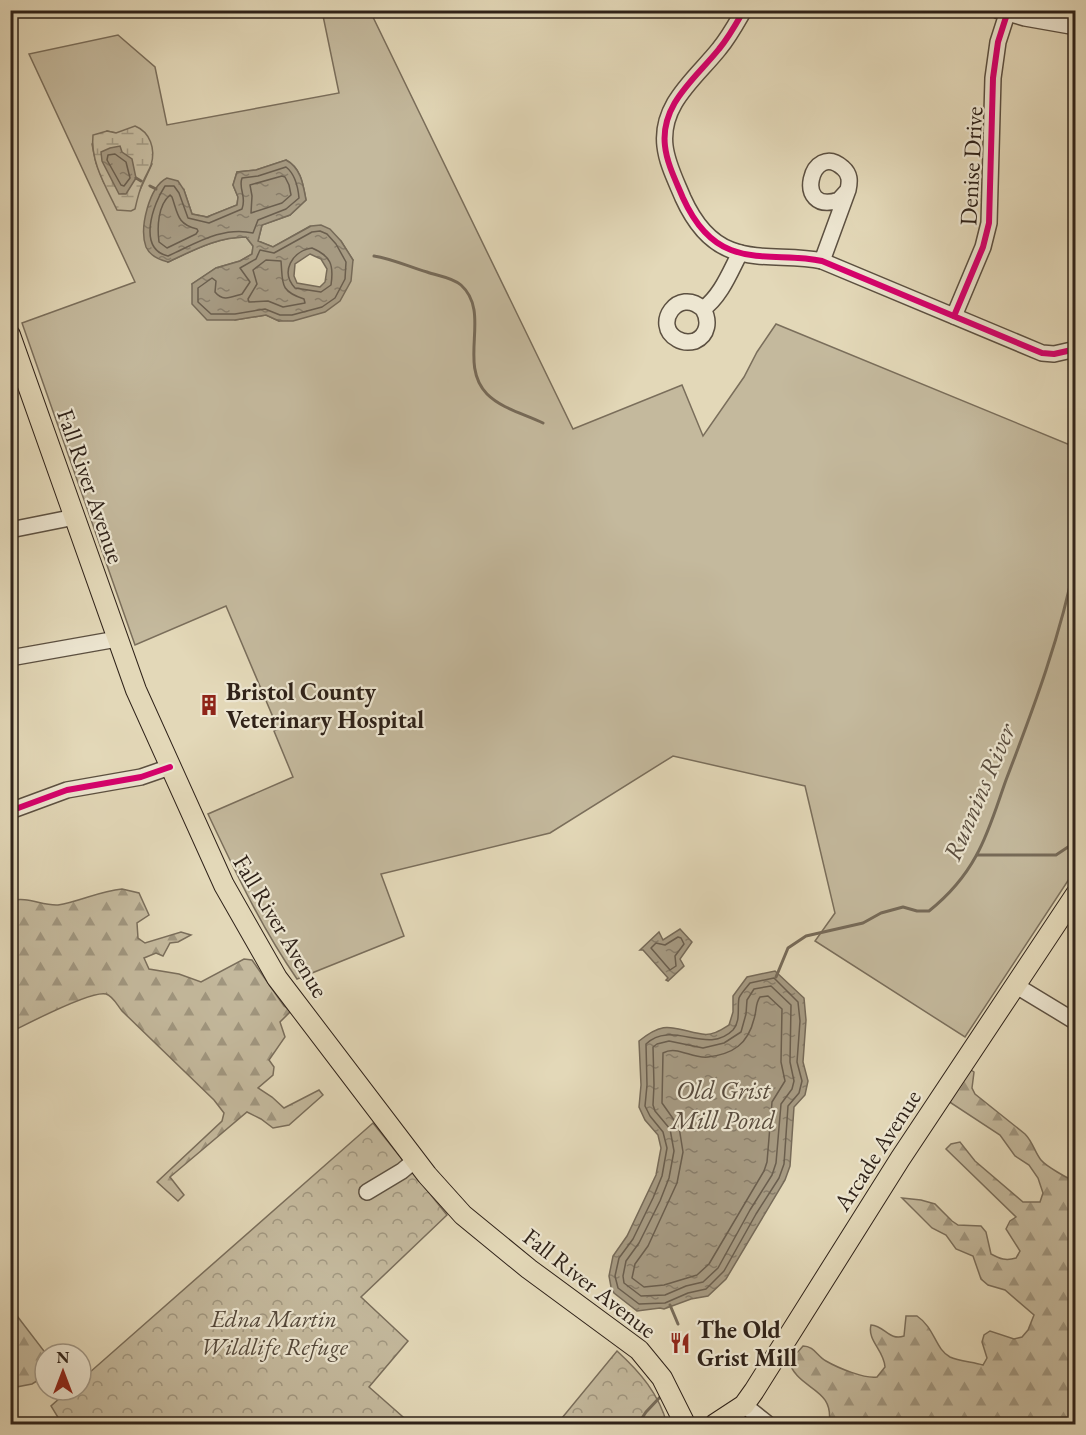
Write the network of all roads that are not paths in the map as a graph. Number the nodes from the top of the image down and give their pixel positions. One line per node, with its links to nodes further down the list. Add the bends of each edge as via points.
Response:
1 (744, 10): 7 (street, via 728,38 678,97 665,133 672,173 696,222 710,238)
2 (1002, 12): 3 (street); 10 (street, Denise Drive, via 994,72 990,223)
3 (1076, 27)
4 (848, 190): 5 (street, via 839,200); 5 (street, via 850,183 845,170 834,163 822,164 813,172 809,184); 6 (street)
5 (819, 200): 6 (street, via 829,211)
6 (833, 230): 8 (street)
7 (740, 253): 8 (street); 9 (street, via 715,299)
8 (822, 261): 10 (street)
9 (704, 309)
10 (954, 316): 12 (street, via 1042,353)
11 (10, 335): 13 (main road, Fall River Avenue)
12 (1076, 350)
13 (75, 518): 14 (street); 15 (main road, Fall River Avenue)
14 (10, 530)
15 (117, 639): 16 (street); 17 (main road, Fall River Avenue)
16 (10, 658)
17 (170, 767): 18 (street, via 141,777 67,790); 22 (main road, Fall River Avenue, via 224,885 277,978)
18 (10, 811)
19 (1076, 894): 20 (main road, Arcade Avenue)
20 (1016, 985): 21 (street); 24 (main road, Arcade Avenue)
21 (1076, 1022)
22 (415, 1161): 23 (street); 25 (main road, Fall River Avenue, via 463,1215 639,1350 662,1378)
23 (367, 1192)
24 (744, 1405): 26 (main road, Arcade Avenue); 27 (street)
25 (685, 1425)
26 (715, 1425)
27 (768, 1425)

